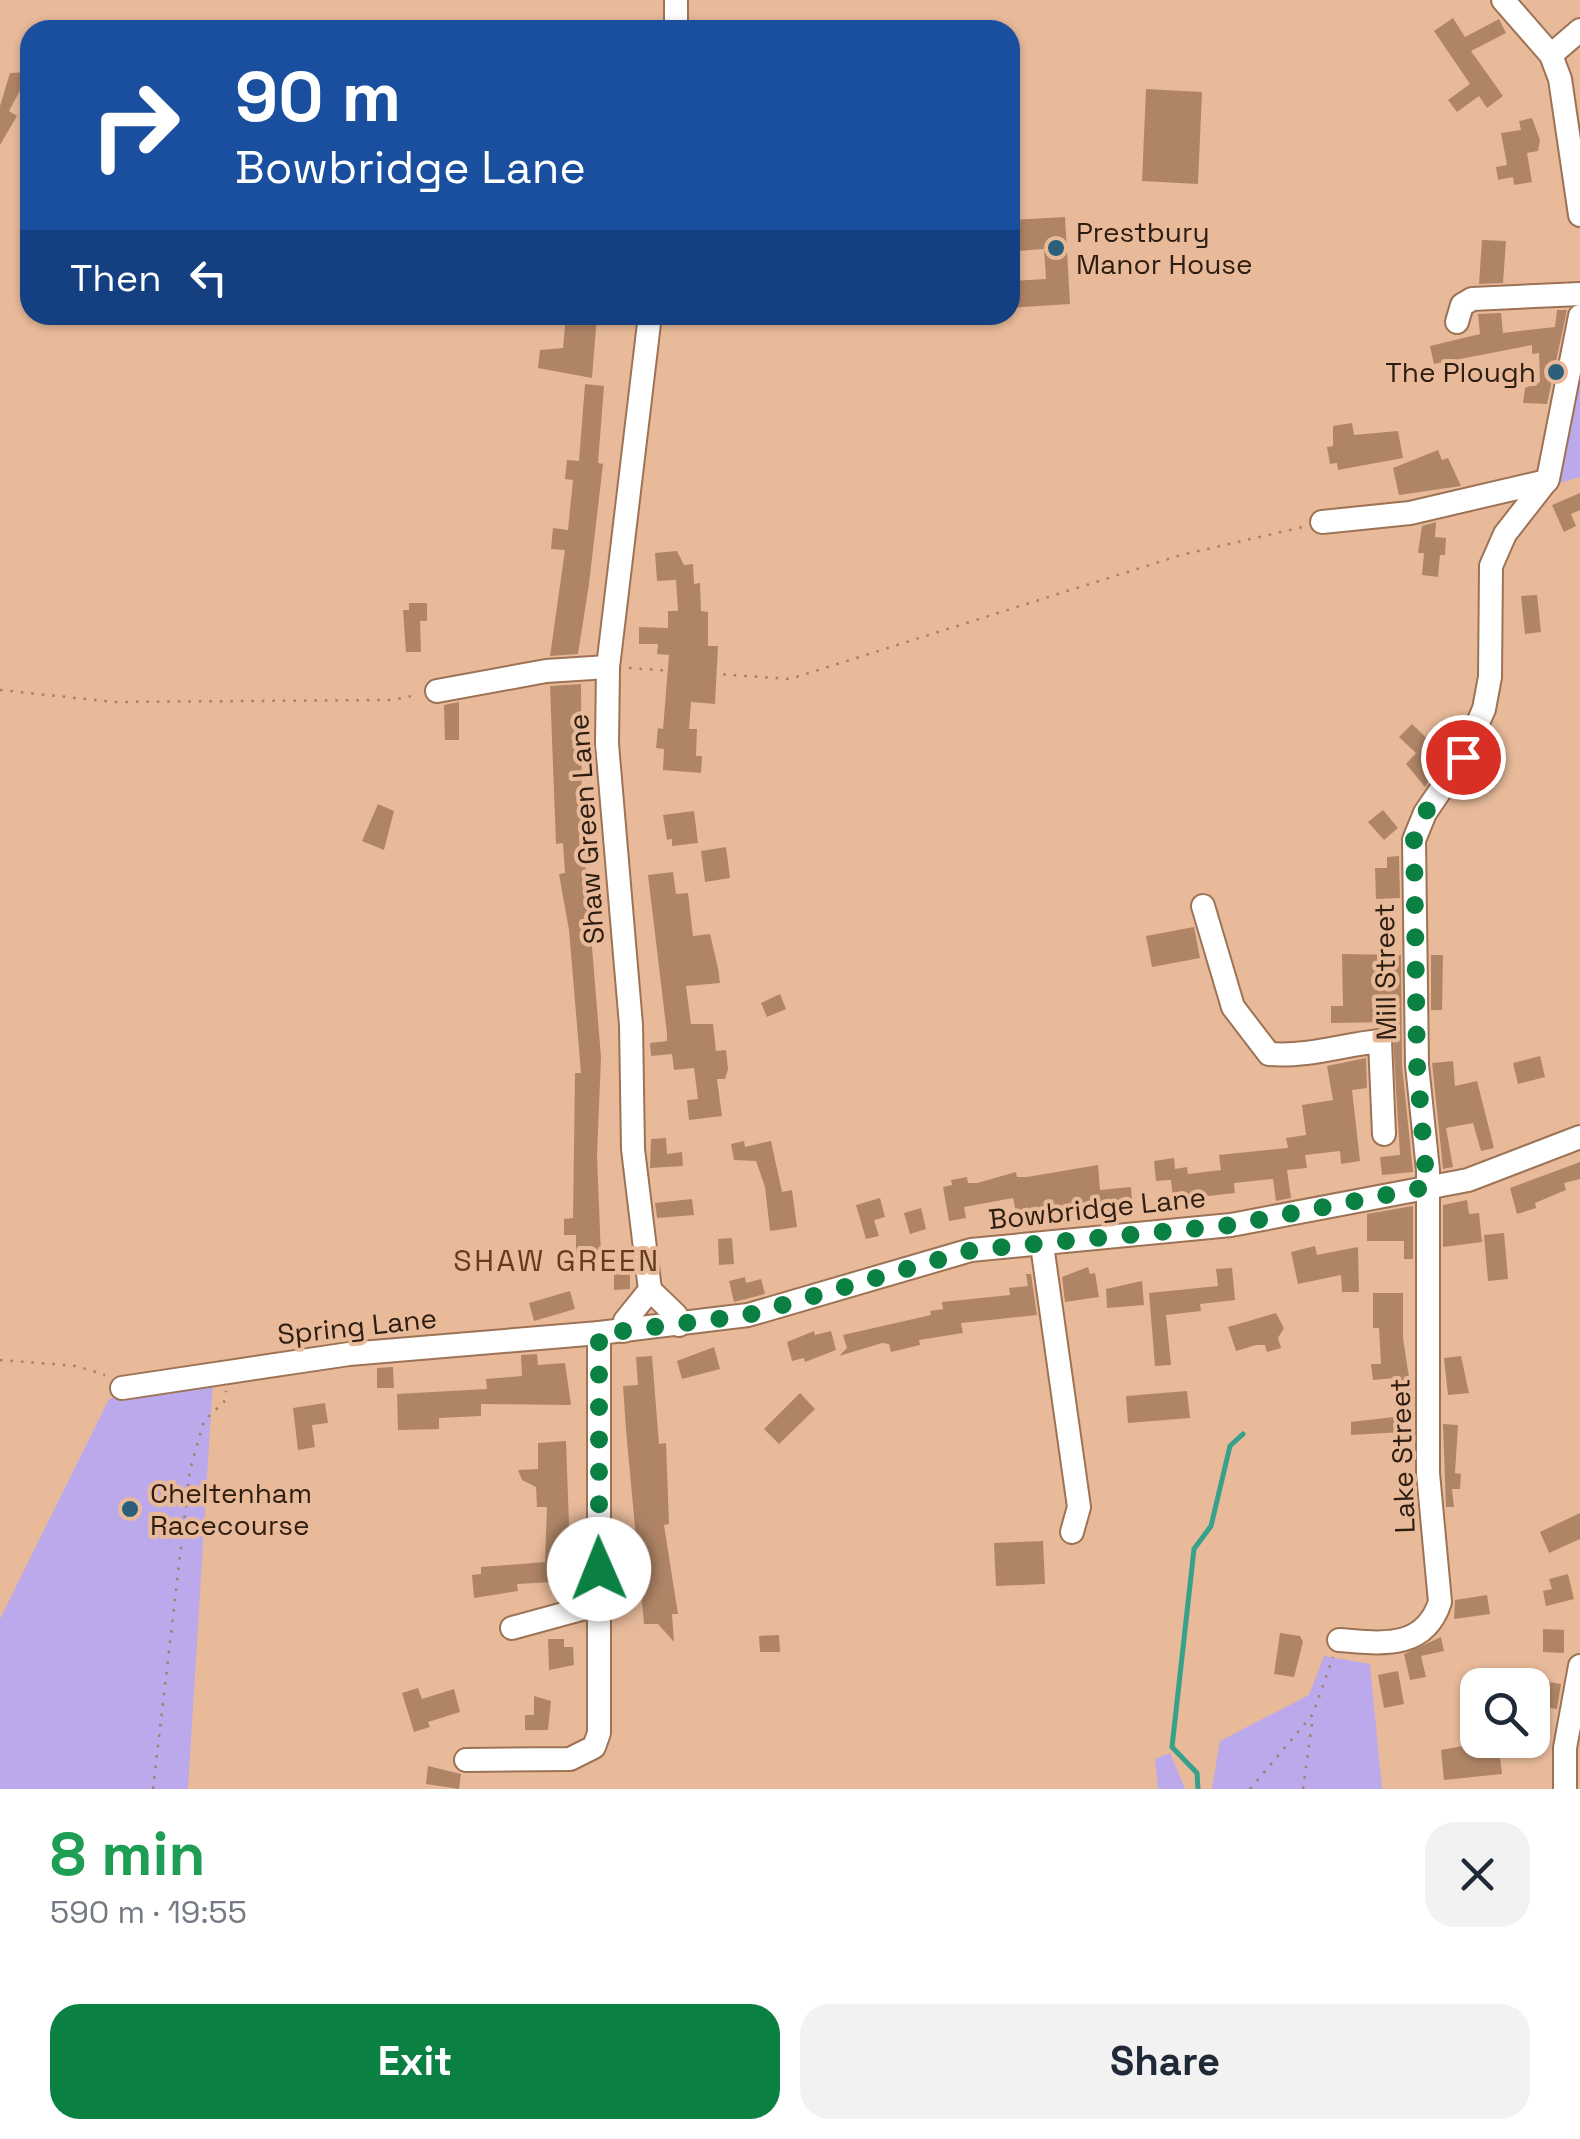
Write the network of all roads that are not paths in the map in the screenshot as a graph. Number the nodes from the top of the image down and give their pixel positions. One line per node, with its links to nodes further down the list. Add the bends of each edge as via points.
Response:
1 (1503, 0): 3 (street)
2 (1580, 30): 3 (street)
3 (1551, 55): 4 (street)
4 (1580, 215)
5 (1580, 294): 7 (street, via 1472,299)
6 (1580, 316): 9 (street, Mill Street)
7 (1457, 322)
8 (649, 325): 11 (street, Shaw Green Lane)
9 (1548, 480): 10 (street, via 1410,513); 14 (street, Mill Street, via 1494,555 1484,709 1414,840)
10 (1322, 522)
11 (608, 667): 12 (street); 20 (street, Shaw Green Lane, via 633,1148)
12 (437, 691)
13 (1203, 906): 15 (street, via 1232,1008 1269,1054 1306,1057 1380,1041)
14 (1417, 1065): 15 (street); 18 (street, Mill Street)
15 (1382, 1066): 16 (street)
16 (1384, 1134)
17 (1580, 1138): 18 (street, Bowbridge Lane, via 1468,1180)
18 (1427, 1187): 19 (street, Bowbridge Lane, via 1232,1225); 28 (street, Lake Street, via 1428,1473 1440,1602 1425,1628 1408,1640)
19 (1042, 1245): 21 (street, Bowbridge Lane, via 972,1250 748,1315); 25 (street, via 1080,1507)
20 (650, 1290): 21 (street); 22 (street)
21 (679, 1325): 22 (street, Bowbridge Lane)
22 (624, 1331): 23 (street, Bowbridge Lane)
23 (599, 1334): 24 (street, Spring Lane, via 350,1354); 26 (street)
24 (122, 1388)
25 (1072, 1532)
26 (600, 1604): 27 (street); 30 (street, via 600,1733 594,1746 580,1756)
27 (512, 1628)
28 (1339, 1640)
29 (1580, 1666): 31 (street)
30 (466, 1760)
31 (1565, 1789)

